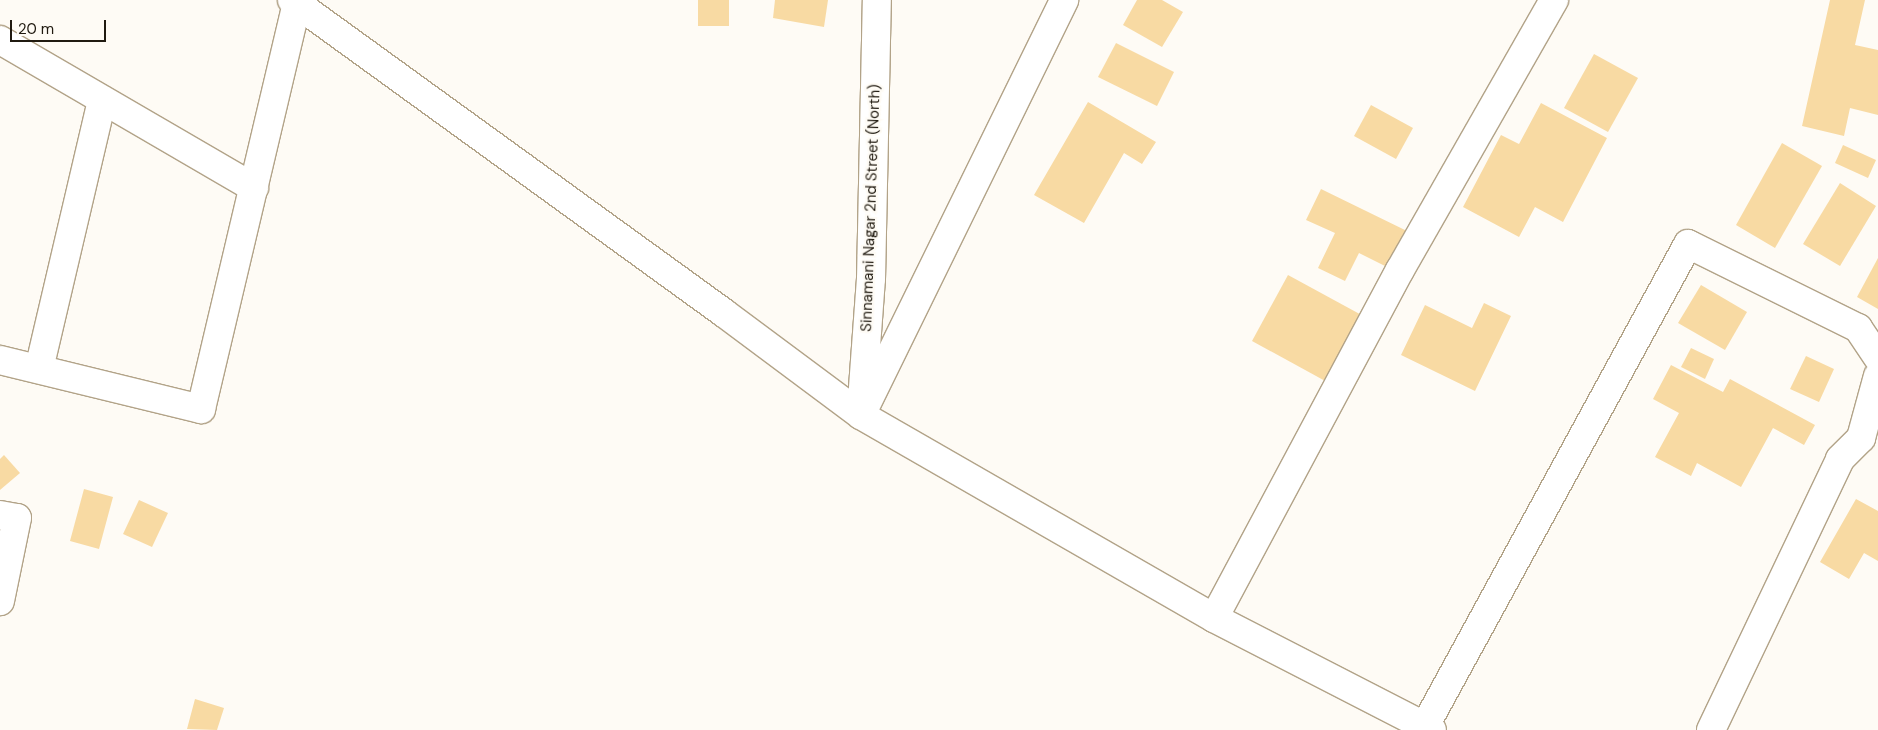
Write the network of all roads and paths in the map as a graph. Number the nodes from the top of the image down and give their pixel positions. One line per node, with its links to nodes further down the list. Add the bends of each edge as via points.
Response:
1 (877, 0): 12 (street, Sinnamani Nagar 2nd Street (North), via 870,279)
2 (1064, 0): 12 (street)
3 (1554, 0): 16 (street, via 1400,270)
4 (294, 2): 7 (street); 12 (street, via 716,307)
5 (0, 40): 6 (street)
6 (102, 100): 7 (street); 10 (street)
7 (254, 188): 10 (street, via 201,409)
8 (1878, 358): 17 (street, via 1858,328 1688,244)
9 (0, 360): 10 (street)
10 (39, 370)
11 (1878, 376): 13 (street)
12 (861, 416): 16 (street)
13 (1869, 442): 18 (street, via 1840,459)
14 (0, 515): 15 (street, via 17,518)
15 (0, 601)
16 (1214, 618): 17 (street)
17 (1428, 728)
18 (1711, 730)

